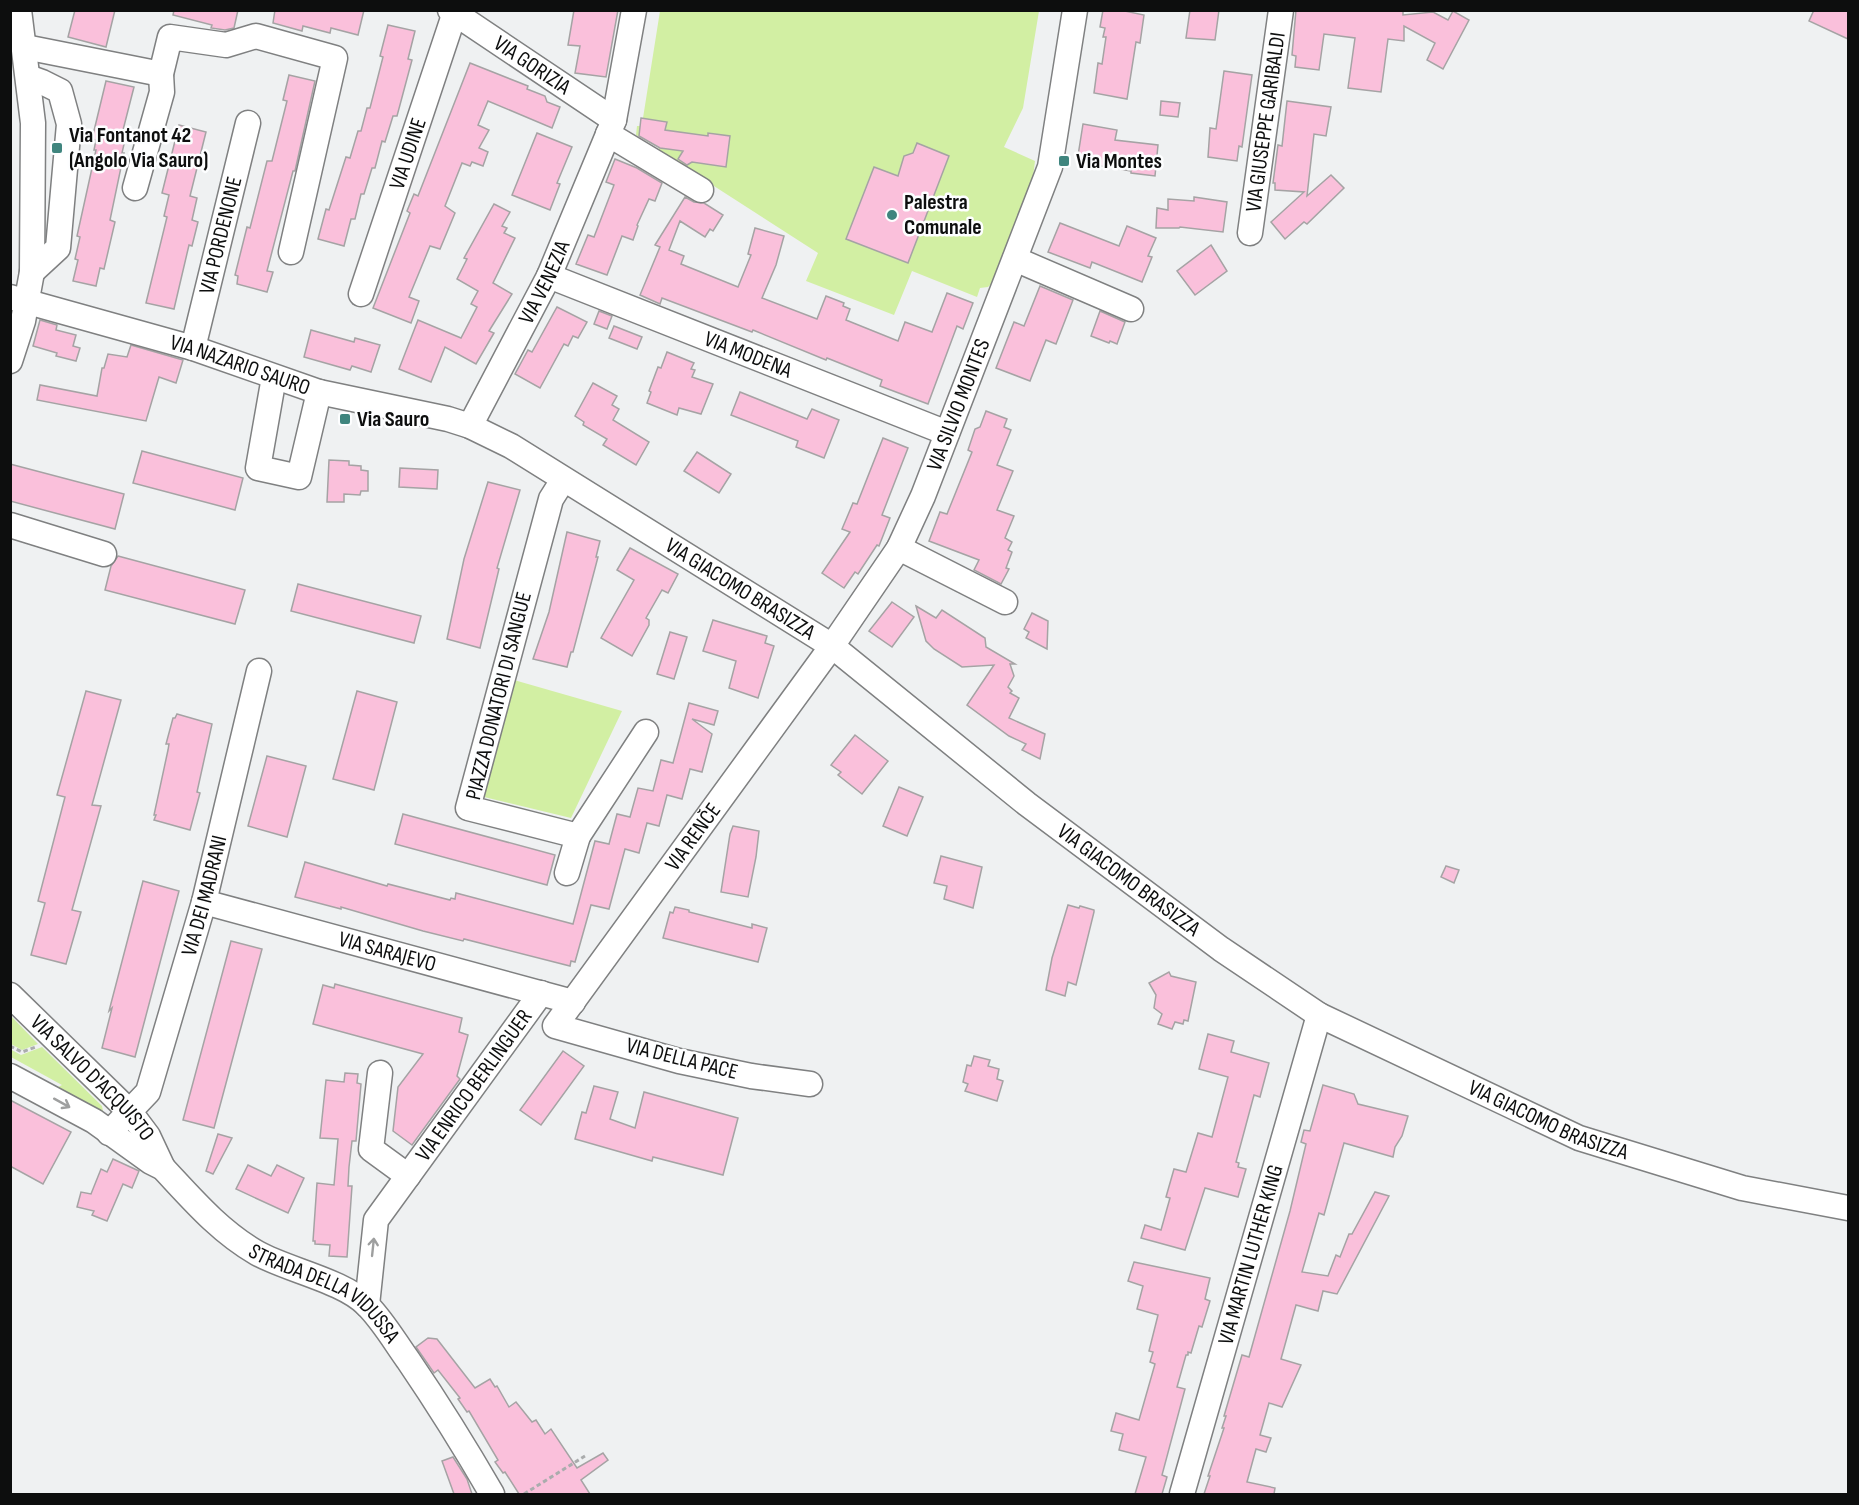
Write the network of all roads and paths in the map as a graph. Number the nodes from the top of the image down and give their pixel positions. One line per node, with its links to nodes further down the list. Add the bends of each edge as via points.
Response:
1 (19, 10): 6 (street)
2 (634, 10): 10 (street, VIA VENEZIA)
3 (1076, 10): 15 (street, VIA SILVIO MONTES, via 1050,167)
4 (1281, 10): 13 (street, VIA GIUSEPPE GARIBALDI)
5 (453, 11): 10 (street, VIA GORIZIA); 18 (street, VIA UDINE)
6 (20, 40): 7 (street); 8 (street)
7 (160, 74): 11 (street, via 162,92); 14 (street, via 170,37 226,45 256,36 335,58)
8 (28, 77): 16 (street, via 33,123); 16 (street, via 60,92 69,124 58,248)
9 (248, 123): 21 (street, VIA PORDENONE)
10 (611, 127): 12 (street); 17 (street, VIA VENEZIA)
11 (135, 189)
12 (701, 190)
13 (1250, 233)
14 (291, 252)
15 (1015, 259): 20 (street); 26 (street, VIA SILVIO MONTES)
16 (32, 272): 19 (street)
17 (549, 276): 25 (street, VIA VENEZIA); 26 (street, VIA MODENA)
18 (361, 294)
19 (19, 298): 21 (street, VIA NAZARIO SAURO); 22 (street)
20 (1131, 309)
21 (193, 348): 23 (street, VIA NAZARIO SAURO)
22 (10, 361)
23 (274, 377): 24 (street, VIA NAZARIO SAURO); 24 (street, via 258,468 299,477)
24 (319, 392): 25 (street, VIA NAZARIO SAURO)
25 (470, 426): 27 (street, VIA GIACOMO BRASIZZA, via 511,446)
26 (947, 433): 29 (street, VIA SILVIO MONTES)
27 (563, 480): 32 (street, VIA GIACOMO BRASIZZA); 35 (street, PIAZZA DONATORI DI SANGUE, via 551,499 468,808)
28 (10, 525): 30 (street)
29 (899, 548): 31 (street); 32 (street, VIA SILVIO MONTES)
30 (104, 554)
31 (1005, 602)
32 (832, 646): 40 (street, VIA RENČE); 41 (street, VIA GIACOMO BRASIZZA, via 1027,804 1221,949)
33 (259, 671): 37 (street, VIA DEI MADRANI)
34 (646, 732): 35 (street)
35 (578, 836): 36 (street)
36 (567, 873)
37 (204, 902): 38 (street, VIA SARAJEVO); 48 (street, VIA DEI MADRANI, via 148,1092)
38 (541, 993): 40 (street, VIA SARAJEVO); 51 (street, VIA ENRICO BERLINGUER)
39 (10, 995): 48 (street, VIA SALVO D'ACQUISTO)
40 (573, 1002): 42 (street, VIA RENČE)
41 (1318, 1015): 52 (street, VIA GIACOMO BRASIZZA, via 1578,1138 1742,1188); 57 (street, VIA MARTIN LUTHER KING)
42 (555, 1026): 47 (street, VIA DELLA PACE, via 679,1061)
43 (42, 1045): 44 (path, via 22,1052)
44 (10, 1046)
45 (380, 1073): 51 (street, VIA ENRICO BERLINGUER, via 371,1149)
46 (10, 1076): 49 (street, STRADA DELLA VIDUSSA, one-way to 49, via 79,1112)
47 (810, 1084)
48 (130, 1112): 49 (street); 50 (street, VIA SALVO D'ACQUISTO, via 148,1136)
49 (109, 1133): 50 (street, STRADA DELLA VIDUSSA)
50 (163, 1168): 53 (street, STRADA DELLA VIDUSSA, via 238,1241 258,1254 328,1282)
51 (408, 1176): 53 (street, VIA ENRICO BERLINGUER, one-way to 51, via 376,1220)
52 (1848, 1208)
53 (367, 1305): 55 (street, STRADA DELLA VIDUSSA, via 426,1387)
54 (585, 1456): 56 (path)
55 (492, 1494)
56 (524, 1494)
57 (1182, 1494)

